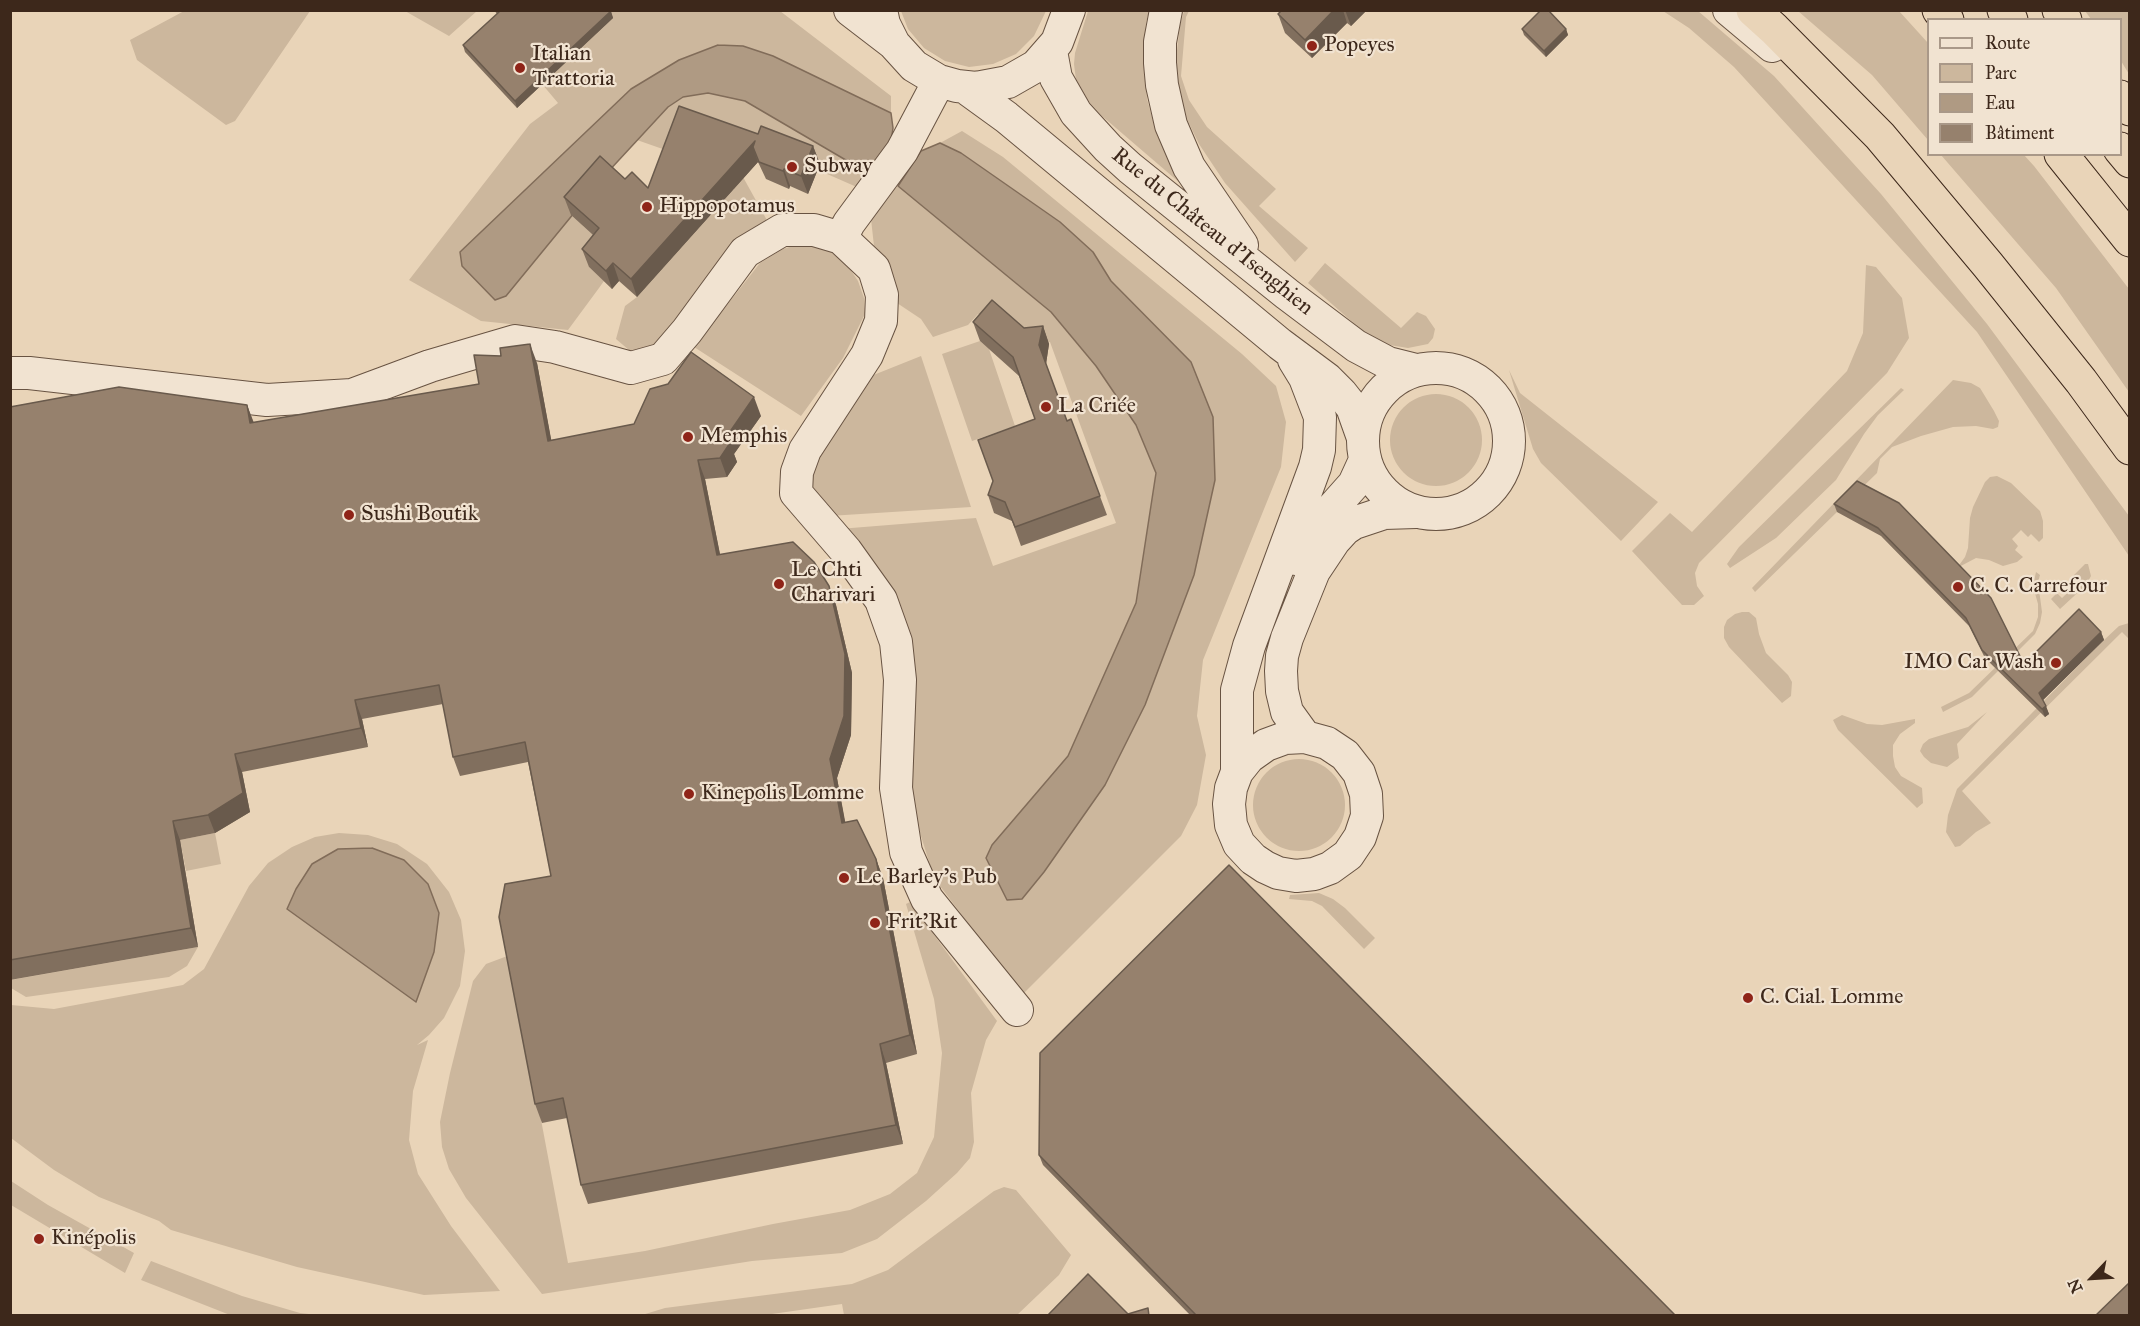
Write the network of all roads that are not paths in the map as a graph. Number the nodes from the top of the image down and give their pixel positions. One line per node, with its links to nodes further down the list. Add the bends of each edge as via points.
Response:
1 (850, 10): 7 (street, Rue du Château d'Isenghien)
2 (880, 10): 7 (street, Rue du Château d'Isenghien)
3 (1069, 10): 8 (street)
4 (1166, 10): 14 (street, via 1160,42 1162,85 1179,146 1202,187)
5 (1729, 10): 10 (street)
6 (1762, 17): 10 (highway)
7 (894, 44): 9 (street, Rue du Château d'Isenghien, via 914,66)
8 (1051, 51): 9 (street, via 1018,78 987,87); 14 (street, Rue du Château d'Isenghien, via 1063,92 1088,127 1130,168)
9 (952, 85): 12 (street); 15 (street, Rue du Château d'Isenghien, via 1006,117)
10 (1880, 136): 18 (highway, via 2081,381)
11 (2063, 156): 13 (highway)
12 (841, 238): 17 (street, via 814,230 782,230 744,252 663,359 631,368 515,341 352,395 267,400); 24 (street, via 874,268 882,295 881,321 867,355 805,450 797,472 796,493 846,551 881,600 896,642 900,680 896,788 906,852 927,899)
13 (2130, 240)
14 (1270, 280): 16 (street, Rue du Château d'Isenghien, via 1356,346 1388,363)
15 (1280, 344): 19 (street, Rue du Château d'Isenghien, via 1341,393 1352,407); 21 (street, Rue du Château d'Isenghien, via 1305,378 1320,417 1320,433 1315,467)
16 (1416, 370): 19 (street, via 1399,377 1373,403 1365,420); 20 (street, via 1444,368 1477,380 1501,407 1509,429 1509,447 1497,482 1470,507 1434,515)
17 (10, 373)
18 (2130, 448)
19 (1364, 449): 20 (street, via 1372,477 1383,493); 21 (street, via 1354,484 1322,520)
20 (1416, 512): 22 (street, via 1384,513 1354,523 1334,541 1314,571 1287,638 1281,671 1287,712)
21 (1268, 600): 23 (street, Rue du Château d'Isenghien, via 1237,690)
22 (1305, 738): 23 (street, via 1285,738 1266,745); 23 (street, via 1327,743 1345,755 1359,773 1366,794 1367,816 1360,837 1348,855 1330,868 1296,876 1278,873 1253,859 1239,843 1231,825 1229,804)
23 (1237, 772)
24 (1017, 1010)

